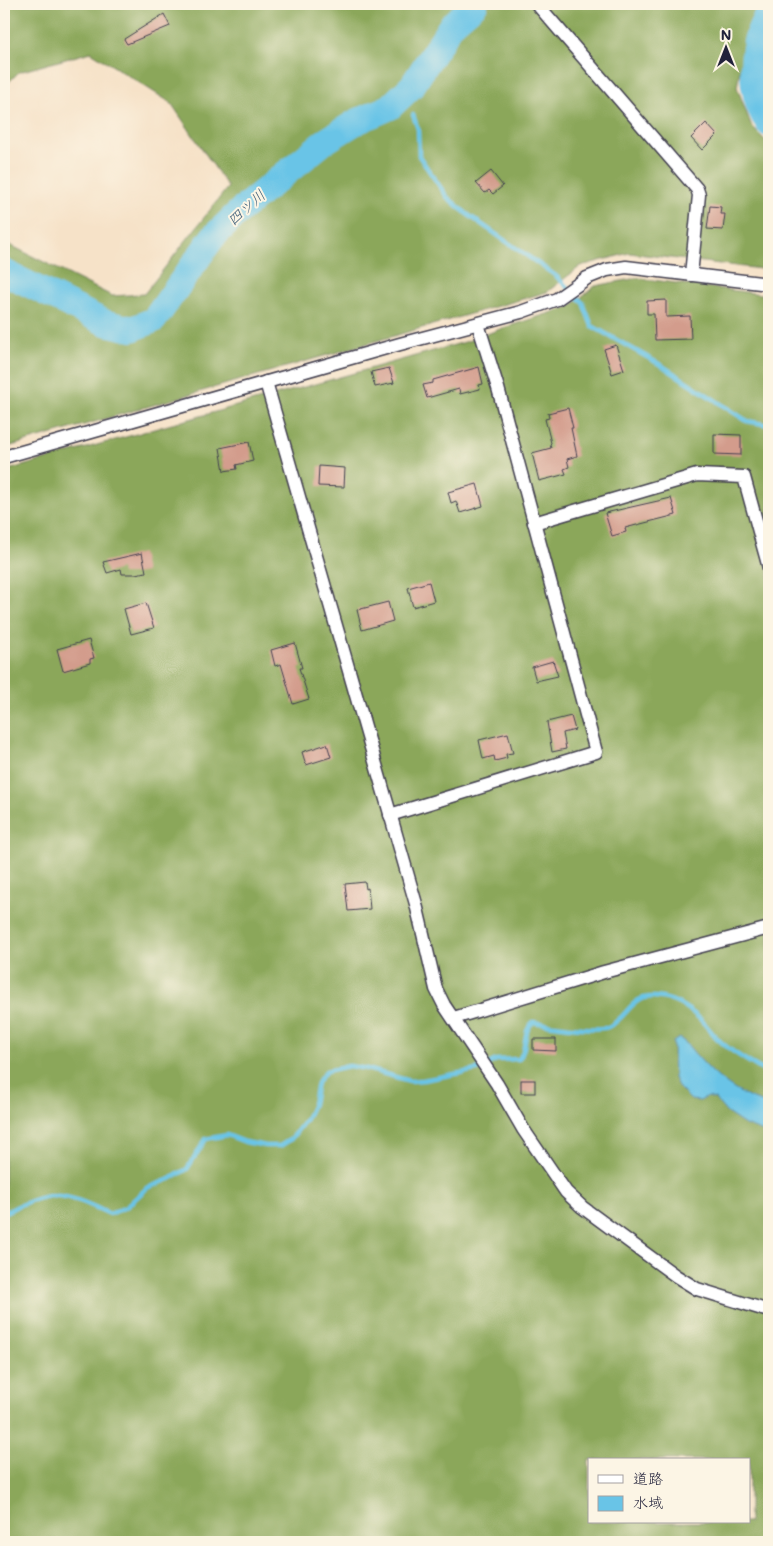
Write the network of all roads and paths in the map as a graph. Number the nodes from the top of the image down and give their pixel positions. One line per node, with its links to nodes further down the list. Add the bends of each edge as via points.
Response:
1 (537, 4): 2 (street, via 697,189)
2 (691, 275): 3 (street); 4 (street, via 626,267 607,270 587,278 557,299)
3 (769, 284)
4 (478, 324): 5 (street); 7 (street)
5 (266, 382): 6 (street); 9 (street)
6 (4, 457)
7 (534, 523): 8 (street, via 697,475 744,476); 9 (street, via 596,752)
8 (769, 568)
9 (390, 815): 11 (street, via 436,989)
10 (769, 928): 11 (street, via 604,972)
11 (454, 1018): 12 (street, via 523,1129 566,1192 582,1208 697,1289)
12 (769, 1311)

